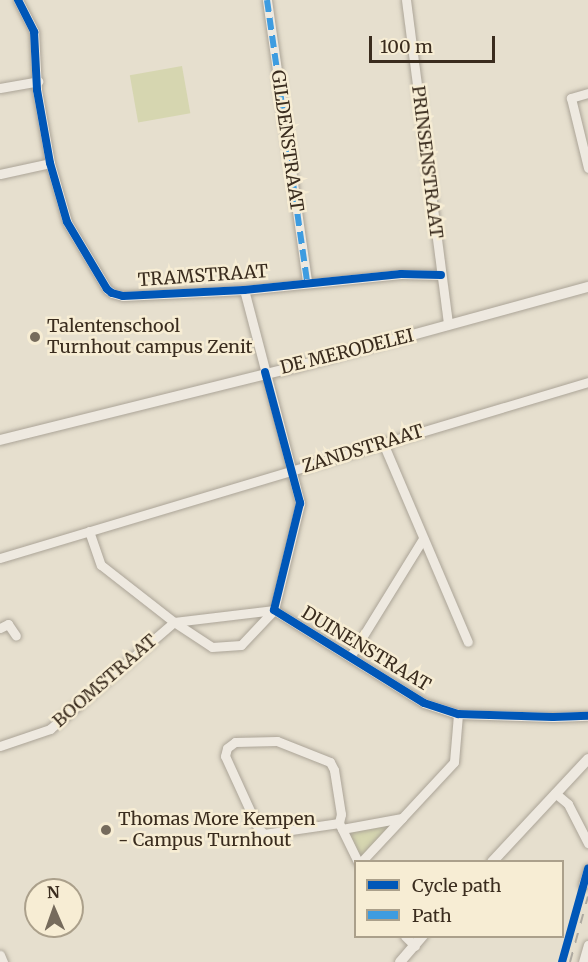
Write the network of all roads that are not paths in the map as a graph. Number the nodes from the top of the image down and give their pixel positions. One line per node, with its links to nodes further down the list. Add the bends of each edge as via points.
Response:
1 (18, 0): 4 (street, via 34,32)
2 (267, 0): 11 (street, GILDENSTRAAT)
3 (406, 0): 10 (street, PRINSENSTRAAT)
4 (38, 81): 5 (street); 7 (street)
5 (0, 88)
6 (588, 93): 8 (street, via 571,98)
7 (50, 163): 9 (street); 13 (street, TRAMSTRAAT, via 67,222 112,293 123,296)
8 (588, 168)
9 (0, 174)
10 (441, 275): 11 (street, TRAMSTRAAT, via 401,274); 14 (street, PRINSENSTRAAT)
11 (307, 282): 13 (street, TRAMSTRAAT)
12 (588, 287): 14 (street, DE MERODELEI)
13 (244, 290): 15 (street)
14 (448, 324): 15 (street, DE MERODELEI)
15 (265, 372): 17 (street, DE MERODELEI); 19 (street)
16 (588, 382): 18 (street, ZANDSTRAAT)
17 (0, 440)
18 (383, 443): 19 (street, ZANDSTRAAT); 21 (street)
19 (291, 471): 20 (street, ZANDSTRAAT); 23 (street, via 300,503)
20 (89, 531): 22 (street, ZANDSTRAAT); 24 (street, via 101,565)
21 (423, 539): 27 (street); 28 (street)
22 (0, 558)
23 (274, 610): 24 (street); 24 (street, via 241,645 212,647); 28 (street, DUINENSTRAAT)
24 (174, 622): 31 (street, BOOMSTRAAT, via 50,729)
25 (0, 628): 26 (street, via 8,624)
26 (16, 636)
27 (468, 642)
28 (350, 657): 29 (street, DUINENSTRAAT, via 424,703)
29 (458, 714): 30 (street, DUINENSTRAAT); 34 (street, via 454,762)
30 (588, 716)
31 (0, 746)
32 (588, 759): 33 (street)
33 (555, 793): 36 (street, via 568,804); 39 (street)
34 (402, 818): 35 (street); 38 (street)
35 (341, 826): 35 (street, via 330,762 284,742 235,742 226,747 225,756 264,834); 37 (street)
36 (588, 843)
37 (358, 860)
38 (360, 860)
39 (493, 860)
40 (588, 869): 41 (street)
41 (583, 885)
42 (407, 938): 45 (street)
43 (421, 938): 45 (street)
44 (588, 945): 49 (street)
45 (415, 946): 48 (street)
46 (0, 955): 47 (street)
47 (3, 962)
48 (400, 962)
49 (583, 962)

